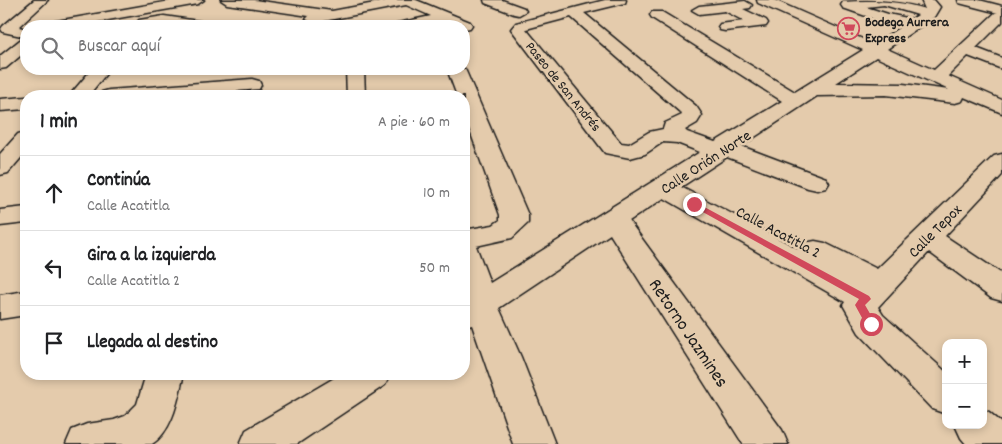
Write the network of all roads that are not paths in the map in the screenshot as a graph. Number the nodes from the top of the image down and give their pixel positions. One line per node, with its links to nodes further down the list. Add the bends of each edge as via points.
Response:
1 (42, 0): 29 (street, via 8,29)
2 (198, 0): 10 (street)
3 (227, 0): 20 (street)
4 (406, 0): 20 (street); 21 (street)
5 (490, 0): 17 (street)
6 (620, 0): 13 (street)
7 (964, 0): 15 (street)
8 (993, 0): 15 (street)
9 (766, 1): 11 (street); 33 (street)
10 (158, 4): 24 (street)
11 (727, 7): 16 (street); 28 (street, via 762,23)
12 (928, 7): 14 (street); 27 (street, Calle Orión Norte)
13 (584, 9): 52 (street, Paseo de San Andrés, via 692,114); 52 (street, Paseo de San Andrés, via 518,29 613,148 635,150)
14 (903, 9): 18 (street); 18 (street, via 885,1 848,5); 22 (street)
15 (1001, 9): 34 (street)
16 (699, 10)
17 (519, 11)
18 (870, 13): 22 (street)
19 (657, 14): 47 (street, via 776,90)
20 (331, 15): 23 (street)
21 (446, 17): 25 (street); 26 (street)
22 (885, 18): 27 (street)
23 (312, 19)
24 (80, 20)
25 (432, 20)
26 (453, 20)
27 (915, 24): 33 (street, Calle Orión Norte)
28 (725, 27)
29 (20, 34)
30 (20, 35): 31 (street)
31 (0, 36)
32 (20, 40): 35 (street)
33 (875, 50): 41 (street); 47 (street, Calle Orión Norte)
34 (966, 50): 36 (street); 41 (street)
35 (0, 64)
36 (1002, 64)
37 (97, 75): 43 (street)
38 (239, 75): 42 (street)
39 (355, 75): 45 (street)
40 (458, 75): 46 (street)
41 (936, 78): 50 (street)
42 (252, 81): 44 (street)
43 (83, 90)
44 (166, 90)
45 (356, 90)
46 (462, 90)
47 (806, 95): 50 (street, via 859,87 902,89); 53 (street, Calle Orión Norte)
48 (20, 103): 49 (street)
49 (0, 105)
50 (1002, 107)
51 (470, 113): 60 (street, via 514,215 514,223 502,232)
52 (671, 133): 53 (street)
53 (722, 150): 55 (street, Calle Orión Norte); 56 (street)
54 (996, 175): 61 (street, Calle Tepox)
55 (671, 183): 59 (street, Calle Orión Norte); 63 (street, Calle Acatitla 2)
56 (818, 183)
57 (20, 216): 58 (street)
58 (0, 218)
59 (614, 220): 67 (street, Calle Orión Norte); 77 (street, Retorno Jazmines)
60 (470, 237)
61 (927, 237): 62 (street); 63 (street, Calle Tepox)
62 (1002, 290)
63 (873, 291): 70 (street, via 860,305 871,324)
64 (470, 295): 67 (street)
65 (20, 304): 66 (street)
66 (0, 307)
67 (472, 310): 76 (street, via 503,357)
68 (163, 380): 73 (street, via 152,416)
69 (364, 380): 72 (street)
70 (942, 392)
71 (979, 429): 78 (street)
72 (300, 431): 75 (street)
73 (138, 438): 74 (street)
74 (87, 444)
75 (260, 444)
76 (534, 444)
77 (767, 444)
78 (995, 444)

